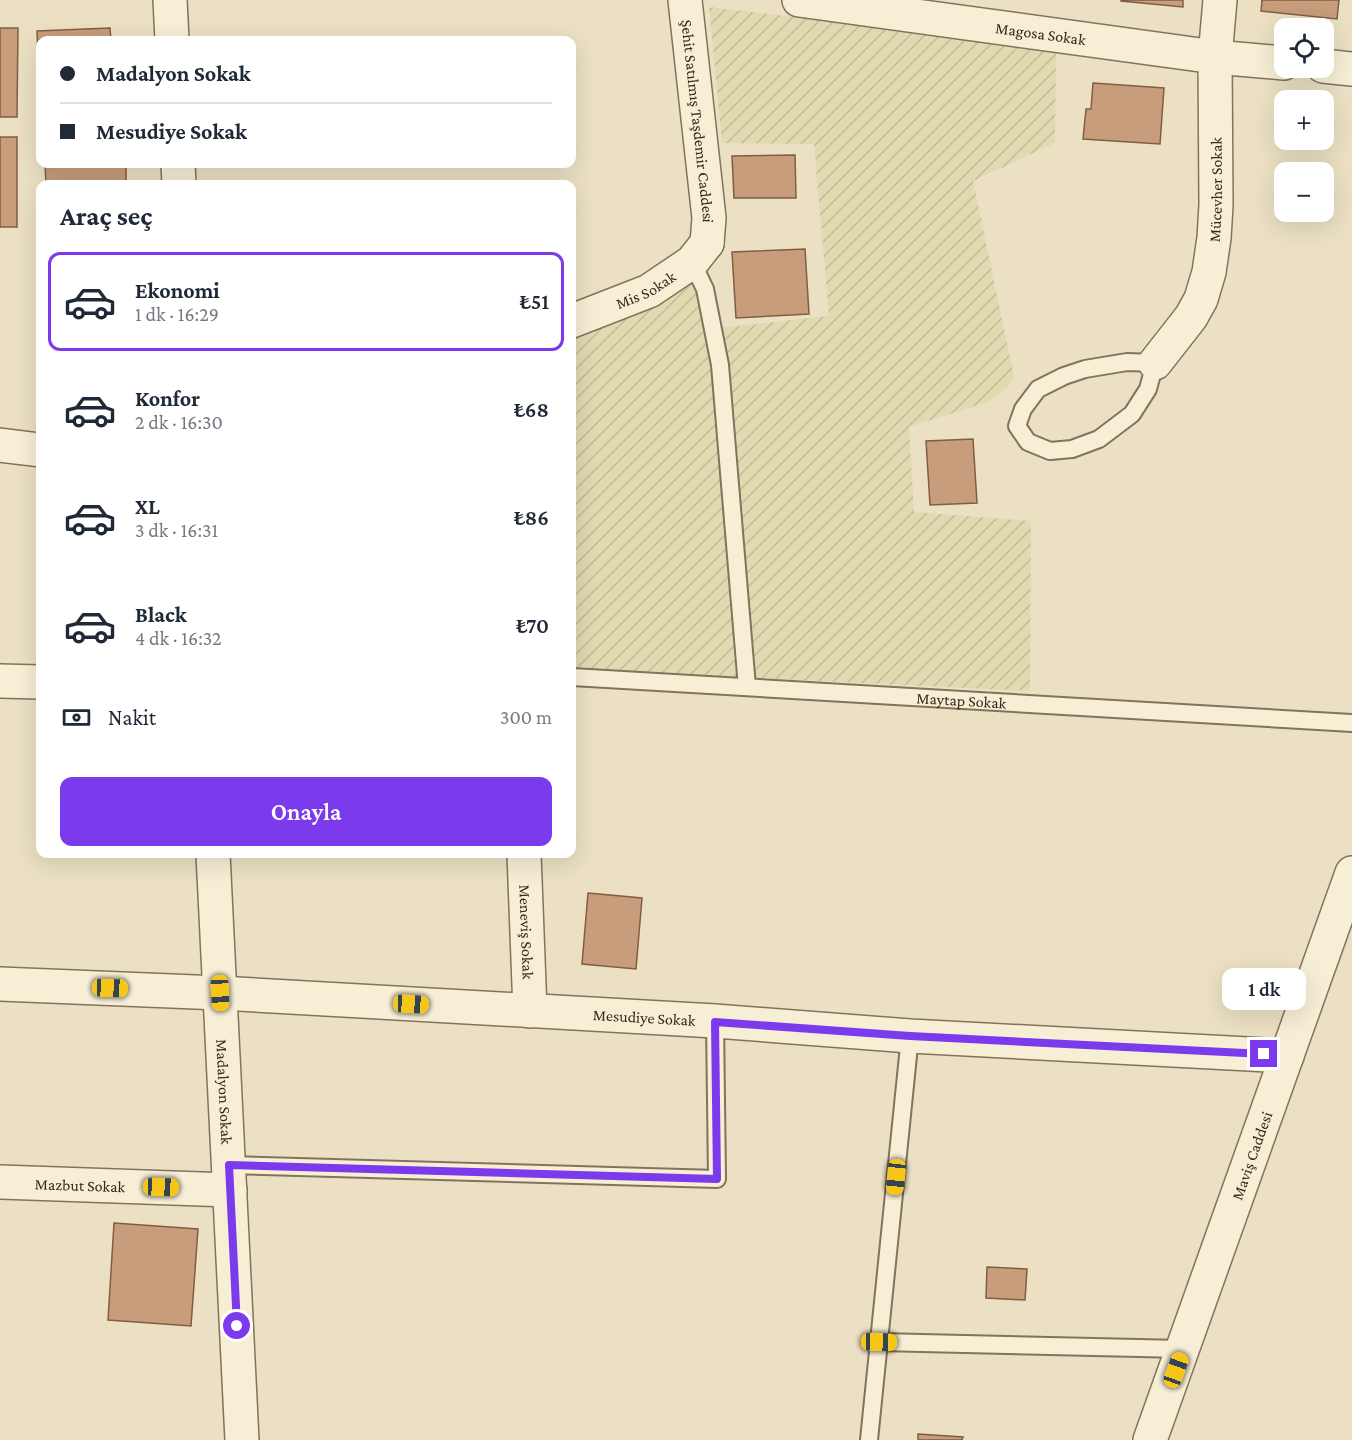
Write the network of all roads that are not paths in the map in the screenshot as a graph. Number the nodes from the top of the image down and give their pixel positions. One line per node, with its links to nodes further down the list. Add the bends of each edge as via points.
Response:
1 (170, 0): 5 (street)
2 (685, 0): 10 (street, Şehit Satılmış Taşdemir Caddesi, via 710,218)
3 (799, 0): 6 (street, Magosa Sokak)
4 (1220, 0): 6 (street, Mücevher Sokak)
5 (172, 36)
6 (1215, 57): 7 (street, Magosa Sokak); 12 (street, Mücevher Sokak, via 1216,204 1209,272 1191,317)
7 (1274, 62)
8 (1334, 67): 9 (street)
9 (1352, 69)
10 (700, 252): 11 (street, Mis Sokak, via 649,291); 18 (lane, via 720,365)
11 (576, 319)
12 (1155, 363): 12 (lane, via 1148,389 1132,414 1099,439 1050,452 1028,442 1017,426 1023,409 1038,389 1064,376 1127,362)
13 (0, 445): 14 (street)
14 (36, 450)
15 (576, 677): 18 (lane, Maytap Sokak)
16 (0, 681): 17 (street)
17 (36, 682)
18 (747, 687): 19 (lane, Maytap Sokak)
19 (1352, 723)
20 (213, 858): 24 (street, Madalyon Sokak)
21 (524, 858): 25 (street, Meneviş Sokak)
22 (1352, 873): 28 (street, Maviş Caddesi)
23 (0, 984): 24 (street, Mesudiye Sokak)
24 (220, 993): 25 (street, Mesudiye Sokak); 29 (street, Madalyon Sokak)
25 (530, 1011): 26 (street, Mesudiye Sokak)
26 (715, 1022): 27 (street, Mesudiye Sokak); 29 (lane, via 717,1179)
27 (910, 1036): 28 (street, Mesudiye Sokak); 31 (lane)
28 (1287, 1056): 32 (street, Maviş Caddesi)
29 (229, 1177): 30 (street, Mazbut Sokak); 33 (street, Madalyon Sokak)
30 (0, 1182)
31 (879, 1342): 32 (lane); 34 (lane)
32 (1183, 1349): 35 (street, Maviş Caddesi)
33 (242, 1440)
34 (869, 1440)
35 (1150, 1440)

